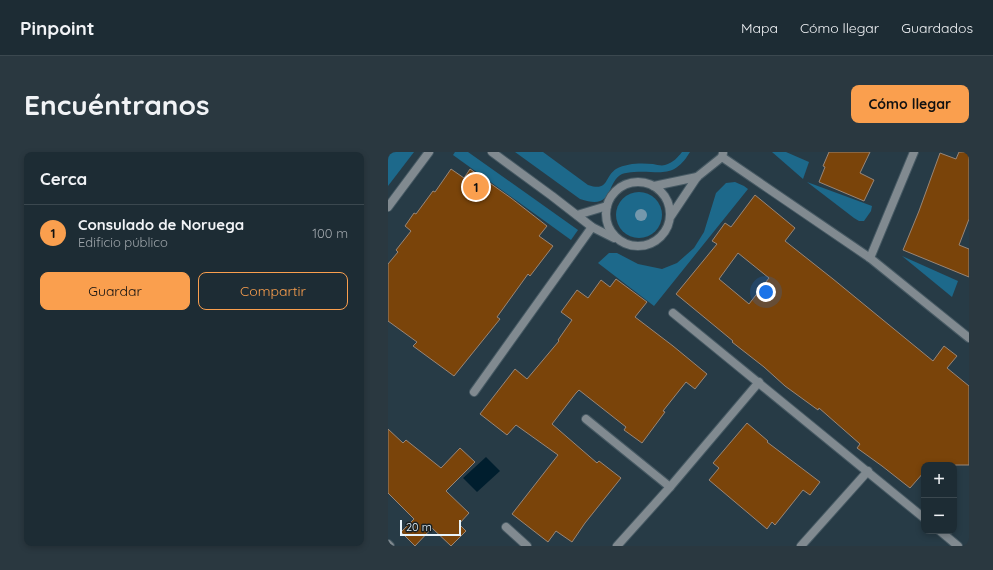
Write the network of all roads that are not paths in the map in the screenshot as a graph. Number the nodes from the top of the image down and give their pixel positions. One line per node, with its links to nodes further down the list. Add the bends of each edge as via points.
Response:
1 (429, 152): 8 (street)
2 (492, 152): 9 (street)
3 (914, 152): 13 (street)
4 (723, 154): 5 (street); 13 (street)
5 (697, 177): 6 (street); 10 (street)
6 (654, 186): 7 (street, via 640,182 625,185 617,190); 10 (street, via 667,199)
7 (607, 206): 9 (street); 12 (street, via 608,224)
8 (388, 207)
9 (577, 215): 11 (street)
10 (671, 216): 12 (street, via 664,235 656,242 636,247)
11 (592, 227): 12 (street); 17 (street)
12 (617, 239)
13 (870, 258): 15 (street)
14 (673, 313): 16 (street)
15 (969, 338)
16 (759, 382): 19 (street); 20 (street)
17 (474, 392)
18 (586, 419): 20 (street)
19 (868, 471): 21 (street); 26 (street)
20 (670, 487): 25 (street)
21 (921, 515)
22 (506, 527): 24 (street)
23 (944, 534): 27 (street)
24 (527, 546)
25 (617, 546)
26 (801, 546)
27 (958, 546)

